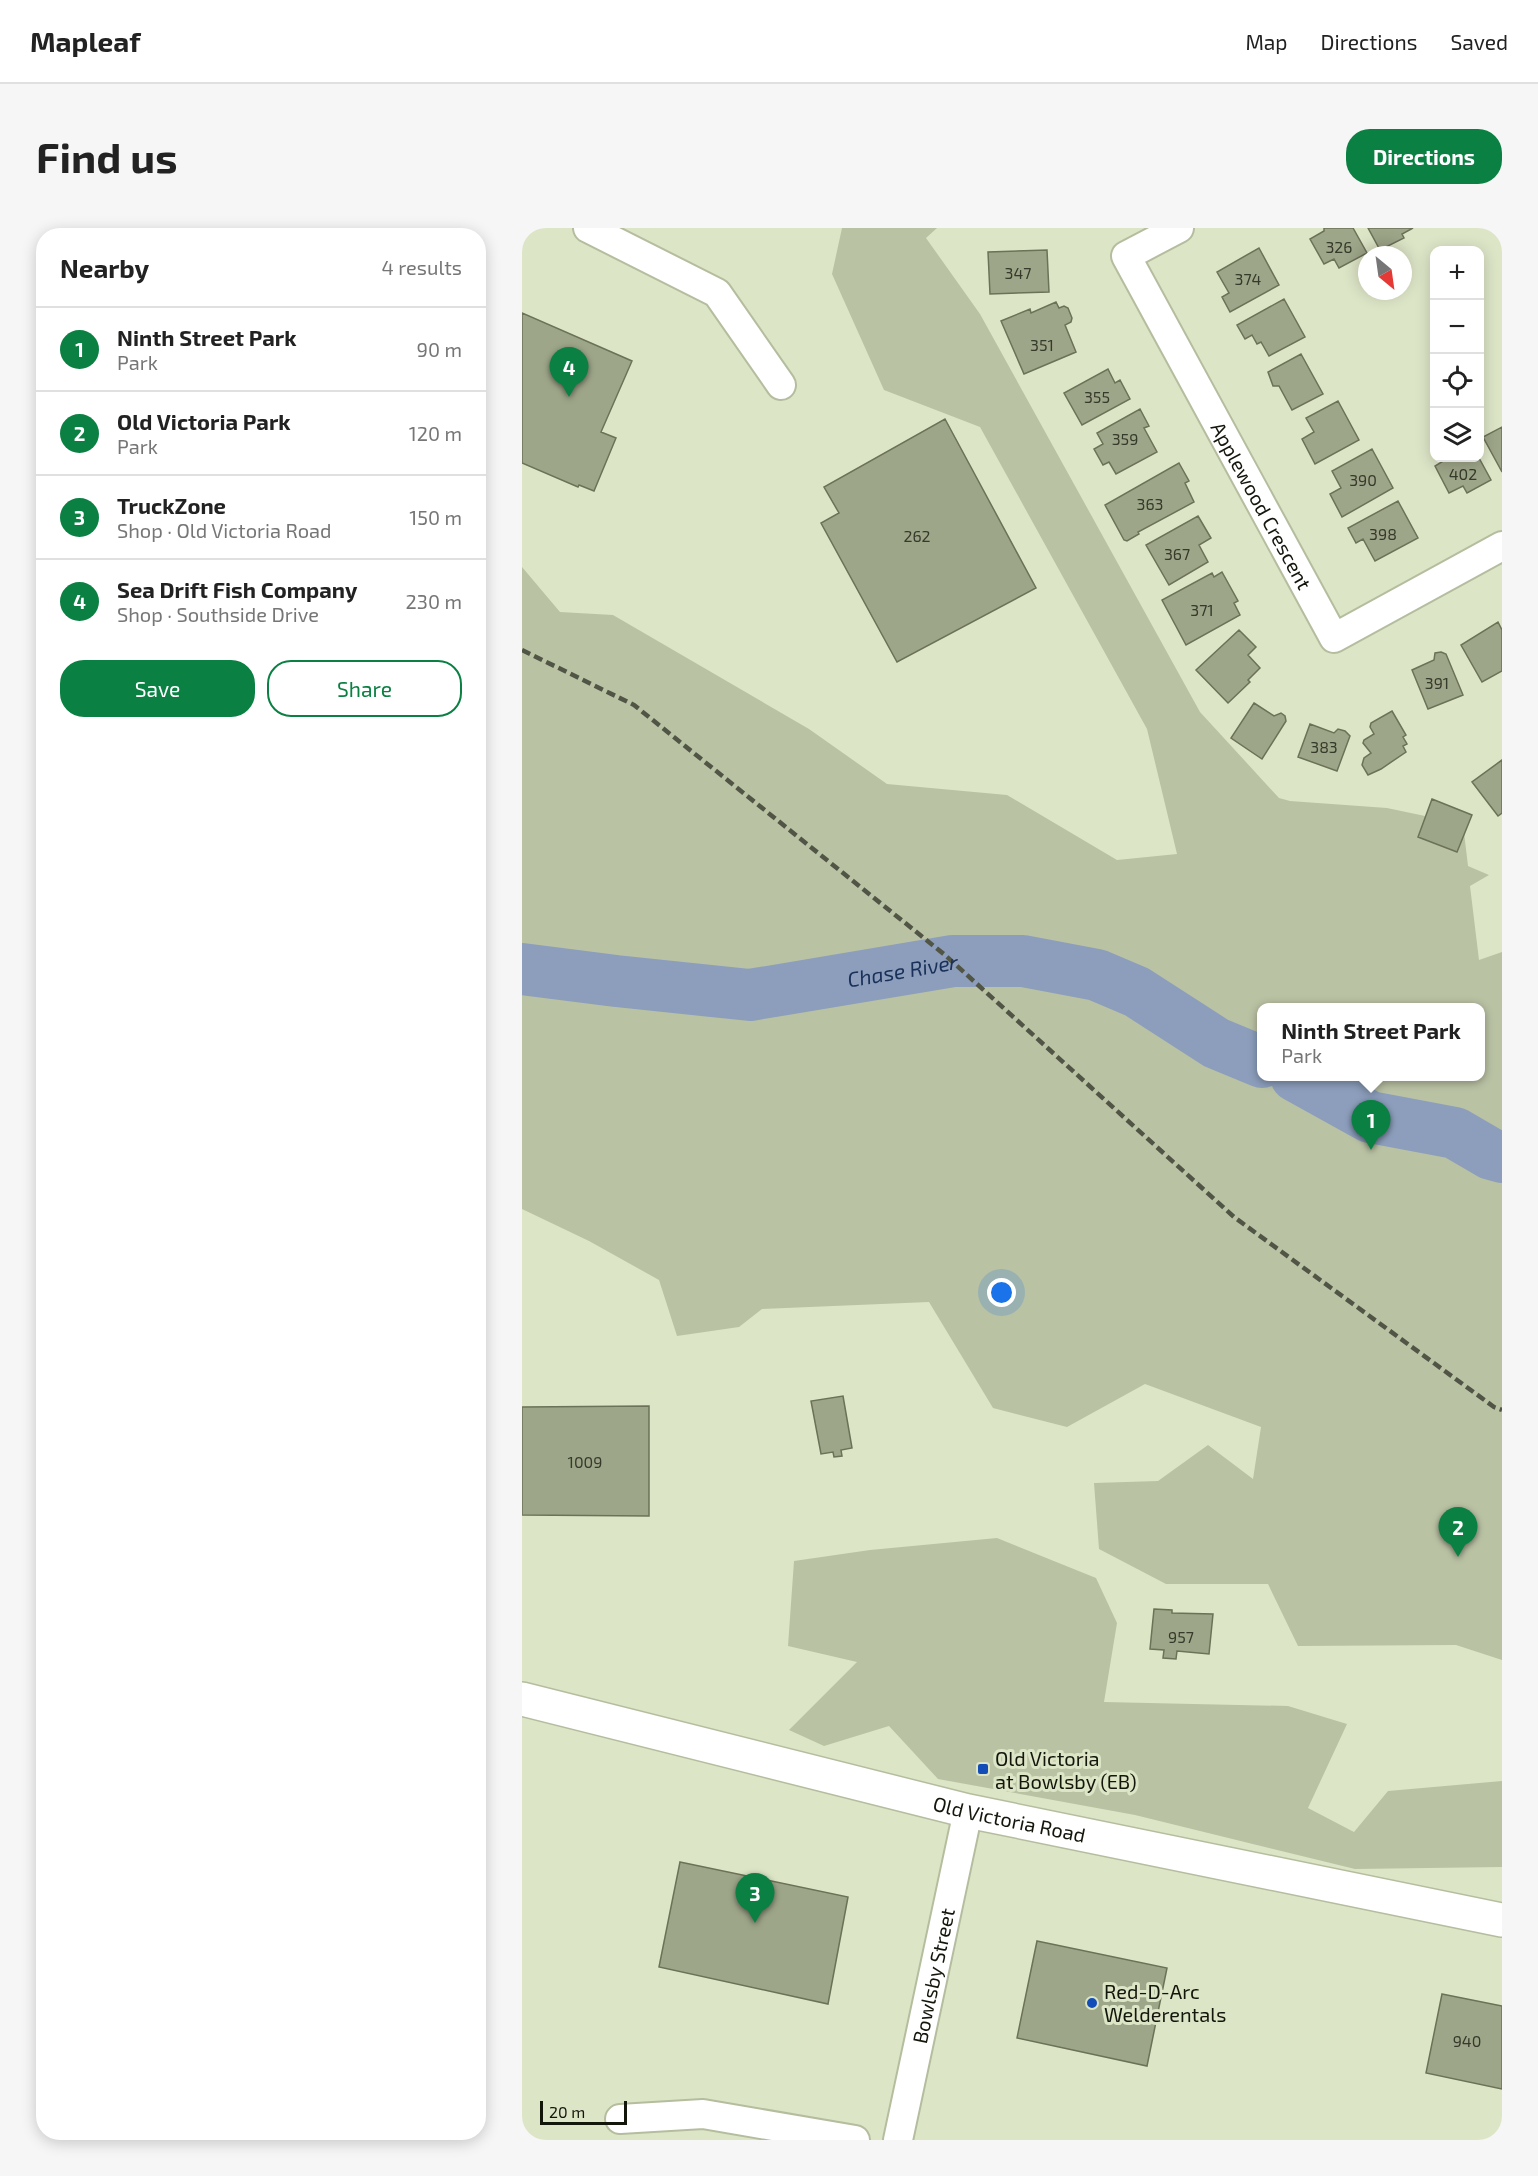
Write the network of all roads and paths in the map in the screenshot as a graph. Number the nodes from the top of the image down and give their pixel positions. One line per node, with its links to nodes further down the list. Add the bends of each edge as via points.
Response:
1 (588, 228): 3 (street, via 717,293)
2 (1179, 228): 4 (street, Applewood Crescent, via 1126,256 1334,638)
3 (781, 385)
4 (1502, 546)
5 (522, 1699): 6 (street, Old Victoria Road)
6 (968, 1811): 7 (street, Old Victoria Road); 10 (street, Bowlsby Street)
7 (1502, 1920)
8 (620, 2119): 9 (street, via 703,2114)
9 (855, 2140)
10 (898, 2140)

